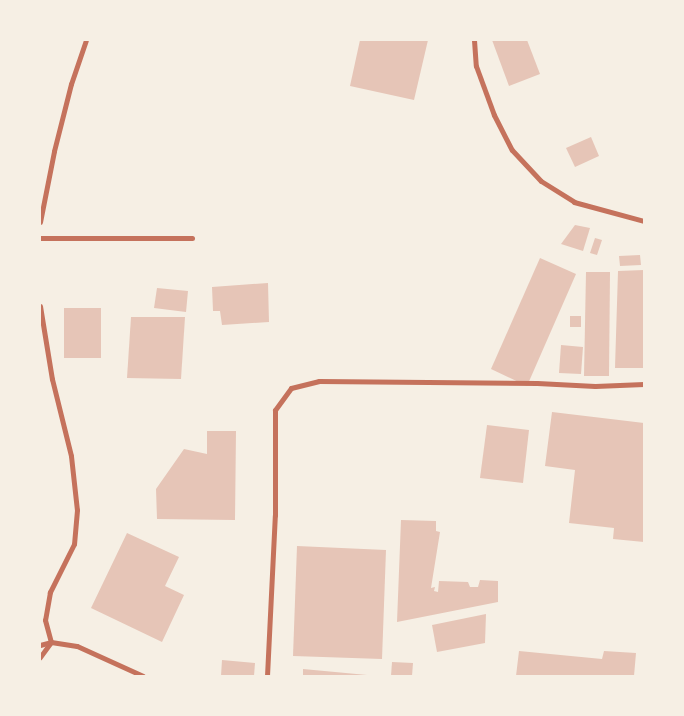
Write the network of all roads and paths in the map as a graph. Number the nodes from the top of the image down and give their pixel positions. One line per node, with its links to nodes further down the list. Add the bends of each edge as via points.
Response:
1 (86, 40): 4 (street, via 54,150)
2 (474, 40): 3 (street, via 476,66 494,115 512,150 541,182 574,202)
3 (644, 221)
4 (40, 222)
5 (40, 238): 6 (street)
6 (192, 238)
7 (40, 306): 9 (street, via 52,379 71,456 78,510 74,544 50,592 45,620)
8 (644, 384): 13 (street, via 319,381 291,388 274,410 275,515)
9 (51, 642): 10 (street); 11 (street); 12 (street, via 77,646)
10 (40, 645)
11 (40, 657)
12 (143, 676)
13 (267, 676)

